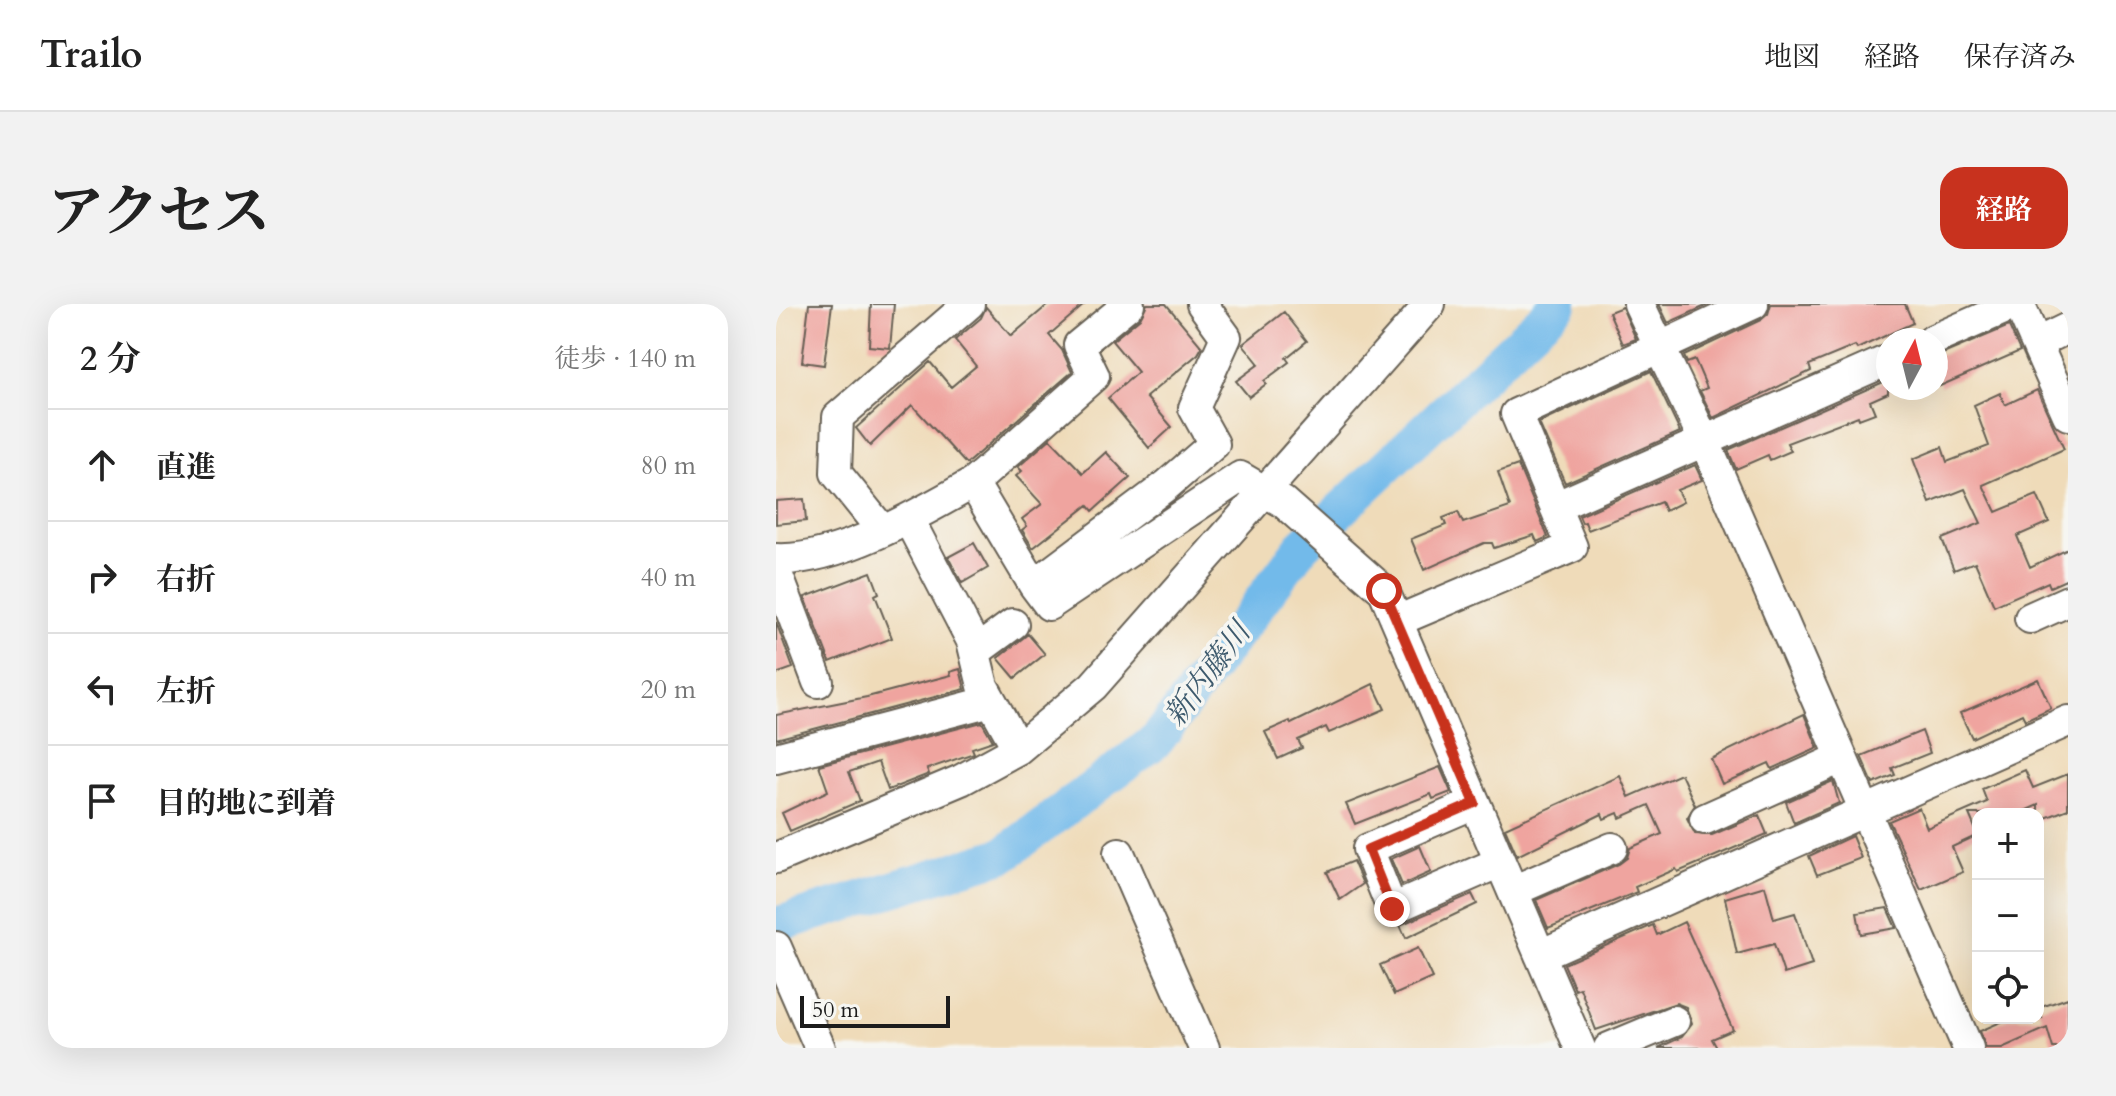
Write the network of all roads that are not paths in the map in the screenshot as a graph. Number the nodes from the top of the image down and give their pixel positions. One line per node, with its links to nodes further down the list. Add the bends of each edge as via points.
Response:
1 (969, 304): 18 (street, via 838,417 836,473)
2 (1129, 304): 15 (street, via 1079,345 1094,376)
3 (1202, 304): 20 (street, via 1226,337 1194,408 1214,444)
4 (1430, 304): 16 (street)
5 (1639, 304): 11 (street)
6 (1753, 304): 11 (street)
7 (2017, 304): 9 (street); 10 (street)
8 (2068, 328): 10 (street)
9 (1948, 334)
10 (2037, 343): 13 (street)
11 (1659, 345): 14 (street); 17 (street, via 1516,414)
12 (1876, 365): 14 (street)
13 (2068, 412)
14 (1704, 440): 17 (street); 31 (street)
15 (973, 483): 18 (street); 20 (street)
16 (1273, 495): 20 (street, via 1240,477 1049,605); 23 (street, via 1384,591); 29 (street, via 1093,686)
17 (1555, 507): 23 (street, via 1572,547)
18 (896, 525): 19 (street, via 802,561); 25 (street)
19 (778, 576): 26 (street)
20 (1034, 585)
21 (2068, 601): 22 (street)
22 (2030, 618)
23 (1397, 621): 32 (street)
24 (1013, 624): 25 (street)
25 (975, 652): 27 (street)
26 (818, 682)
27 (991, 701): 29 (street); 30 (street)
28 (2068, 721): 33 (street)
29 (1018, 749): 37 (street, via 961,780)
30 (776, 758)
31 (1841, 758): 33 (street); 34 (street)
32 (1475, 803): 38 (street); 38 (street, via 1368,849 1392,909)
33 (1863, 811): 41 (street); 47 (street)
34 (1705, 819)
35 (1612, 848): 39 (street)
36 (1119, 853): 44 (street)
37 (776, 858)
38 (1500, 862): 39 (street)
39 (1513, 891): 41 (street)
40 (776, 947): 43 (street)
41 (1540, 955): 45 (street)
42 (1674, 1021): 46 (street)
43 (820, 1048)
44 (1204, 1048)
45 (1580, 1048)
46 (1609, 1048)
47 (1968, 1048)

